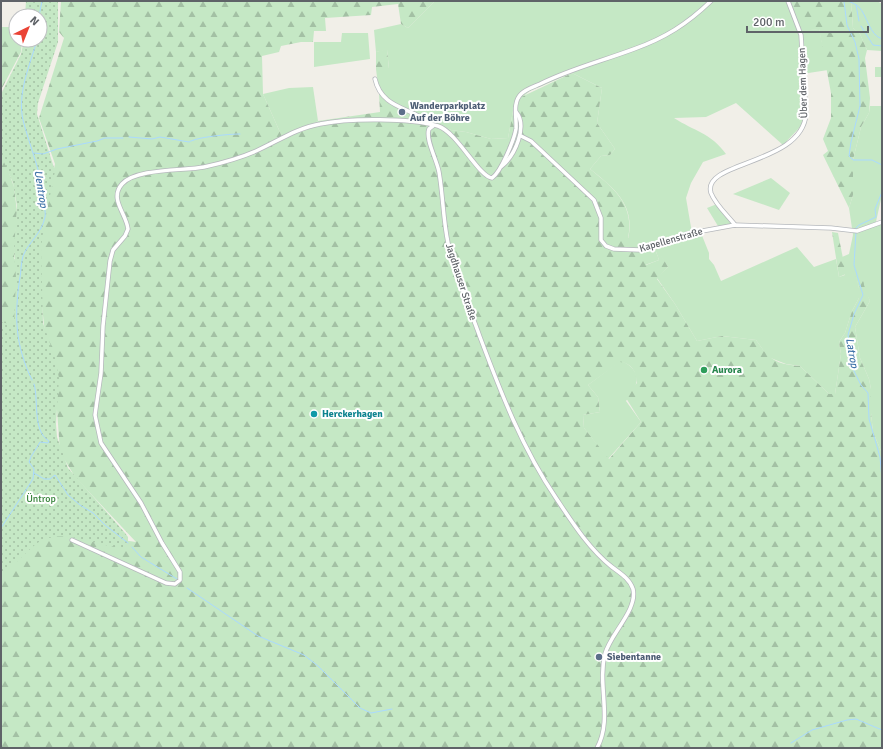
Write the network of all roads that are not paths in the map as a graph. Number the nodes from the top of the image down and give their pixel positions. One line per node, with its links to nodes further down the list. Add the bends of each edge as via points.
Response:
1 (711, 1): 4 (street, via 681,27 665,36 633,50 571,70 527,90 517,100)
2 (788, 1): 9 (street, Über dem Hagen, via 801,35 805,122 798,133 781,149 729,170 713,182 712,195)
3 (375, 79): 5 (street, via 383,96 391,104 423,118)
4 (516, 112): 6 (street, via 520,120); 7 (street, via 515,133)
5 (433, 126): 7 (street, via 441,128 453,138 485,176 493,177); 10 (street, via 385,121 321,124 291,133 256,151 227,161 203,167 143,174 122,183 117,200 128,229 113,250 110,261 95,415 101,443 142,503 165,549 180,572 180,580 175,584 166,583); 11 (street, Jagdhauser Straße, via 427,136 439,174 452,258 512,418 530,456 564,510 591,545 625,577 633,590 631,608 611,637 603,664 605,724)
6 (521, 136): 7 (street); 9 (street, Kapellenstraße, via 531,141 591,197 600,212 600,238 611,248 640,250 678,236)
7 (501, 166)
8 (882, 222): 9 (street, Kapellenstraße, via 857,231)
9 (735, 225)
10 (72, 540)
11 (597, 748)

